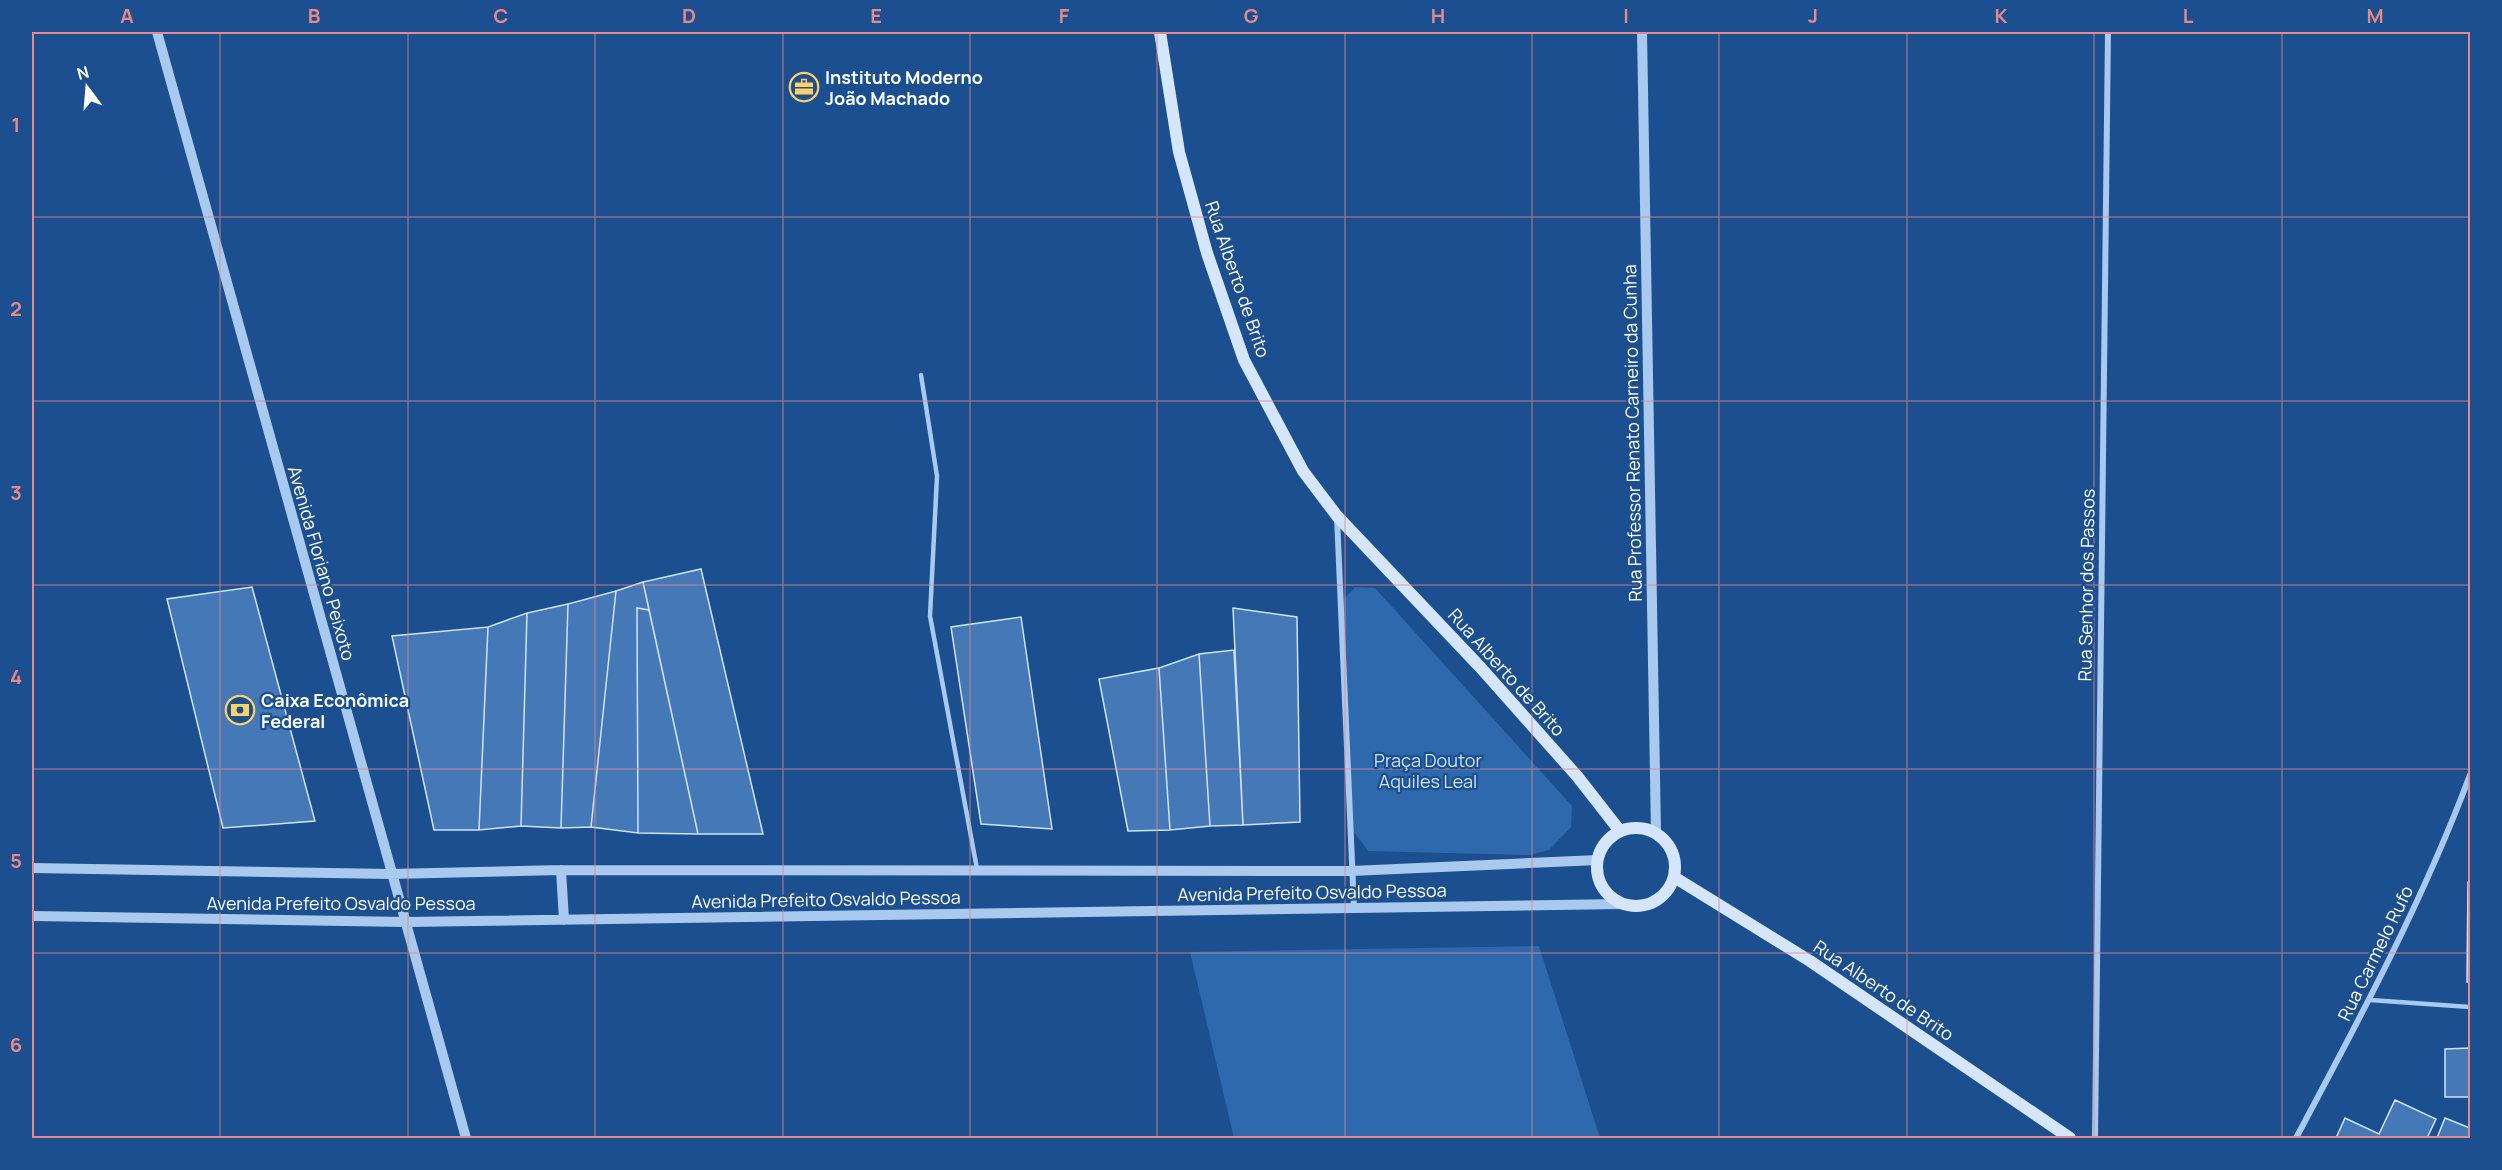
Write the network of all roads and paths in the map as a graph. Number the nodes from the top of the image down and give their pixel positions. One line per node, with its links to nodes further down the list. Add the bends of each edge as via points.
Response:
1 (157, 32): 15 (street, Avenida Floriano Peixoto)
2 (1160, 32): 6 (main road, Rua Alberto de Brito, via 1179,152 1207,253 1244,360 1303,471)
3 (1642, 32): 9 (street, Rua Professor Renato Carneiro da Cunha)
4 (2108, 32): 26 (street, Rua Senhor dos Passos)
5 (921, 375): 13 (lane, via 937,476 930,616)
6 (1337, 516): 8 (main road, Rua Alberto de Brito, via 1489,676); 14 (street)
7 (2470, 775): 22 (street, Rua Carmelo Rufo, via 2452,825)
8 (1620, 831): 9 (main road); 10 (main road, via 1605,843)
9 (1656, 833): 16 (main road, via 1672,852)
10 (1598, 860): 14 (street, Avenida Prefeito Osvaldo Pessoa); 17 (main road, via 1599,882)
11 (32, 868): 15 (street, Avenida Prefeito Osvaldo Pessoa)
12 (561, 870): 13 (street, Avenida Prefeito Osvaldo Pessoa); 15 (street, Avenida Prefeito Osvaldo Pessoa); 20 (street)
13 (978, 871): 14 (street, Avenida Prefeito Osvaldo Pessoa)
14 (1351, 871): 18 (street)
15 (391, 874): 21 (street, Avenida Floriano Peixoto)
16 (1674, 876): 17 (main road, via 1663,895 1653,902 1643,906); 25 (main road, Rua Alberto de Brito, via 1810,961)
17 (1621, 904): 18 (street, Avenida Prefeito Osvaldo Pessoa)
18 (1354, 908): 20 (street, Avenida Prefeito Osvaldo Pessoa)
19 (32, 916): 21 (street, Avenida Prefeito Osvaldo Pessoa)
20 (564, 920): 21 (street, Avenida Prefeito Osvaldo Pessoa)
21 (406, 922): 24 (street, Avenida Floriano Peixoto)
22 (2370, 1000): 23 (lane); 27 (street, Rua Carmelo Rufo)
23 (2470, 1007)
24 (466, 1138)
25 (2070, 1138)
26 (2094, 1138)
27 (2296, 1138)

